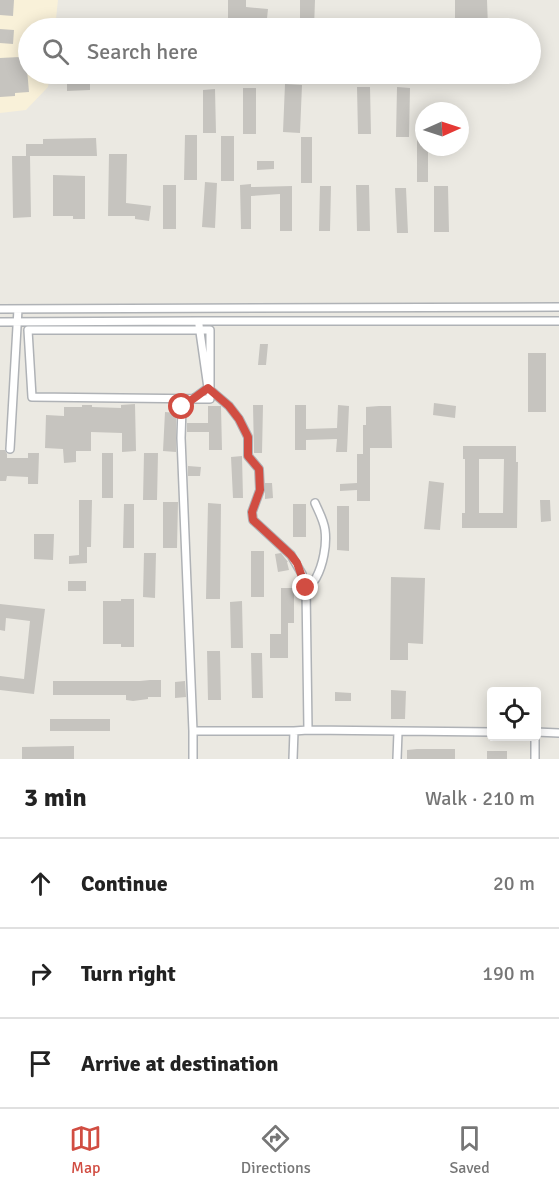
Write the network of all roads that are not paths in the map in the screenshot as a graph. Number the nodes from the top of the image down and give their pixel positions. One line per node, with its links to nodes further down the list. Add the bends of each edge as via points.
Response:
1 (559, 307): 3 (street)
2 (0, 309): 3 (street)
3 (18, 309): 7 (street)
4 (198, 321): 5 (street); 7 (street); 9 (street)
5 (559, 321)
6 (0, 322): 7 (street)
7 (18, 322): 10 (street)
8 (28, 330): 8 (street, via 32,397 210,399 210,330)
9 (208, 388): 12 (street, via 239,419 248,437 248,456 259,469 260,490 253,520 291,555); 14 (street, via 182,407)
10 (9, 449)
11 (315, 503): 12 (street, via 325,533 323,553 315,580)
12 (306, 588): 13 (street)
13 (308, 730): 15 (street); 16 (street)
14 (193, 731): 15 (street); 21 (street)
15 (294, 731): 22 (street)
16 (398, 732): 17 (street); 23 (street)
17 (487, 732)
18 (559, 733): 19 (street)
19 (541, 734)
20 (536, 741): 24 (street)
21 (193, 759)
22 (293, 759)
23 (397, 759)
24 (535, 759)

